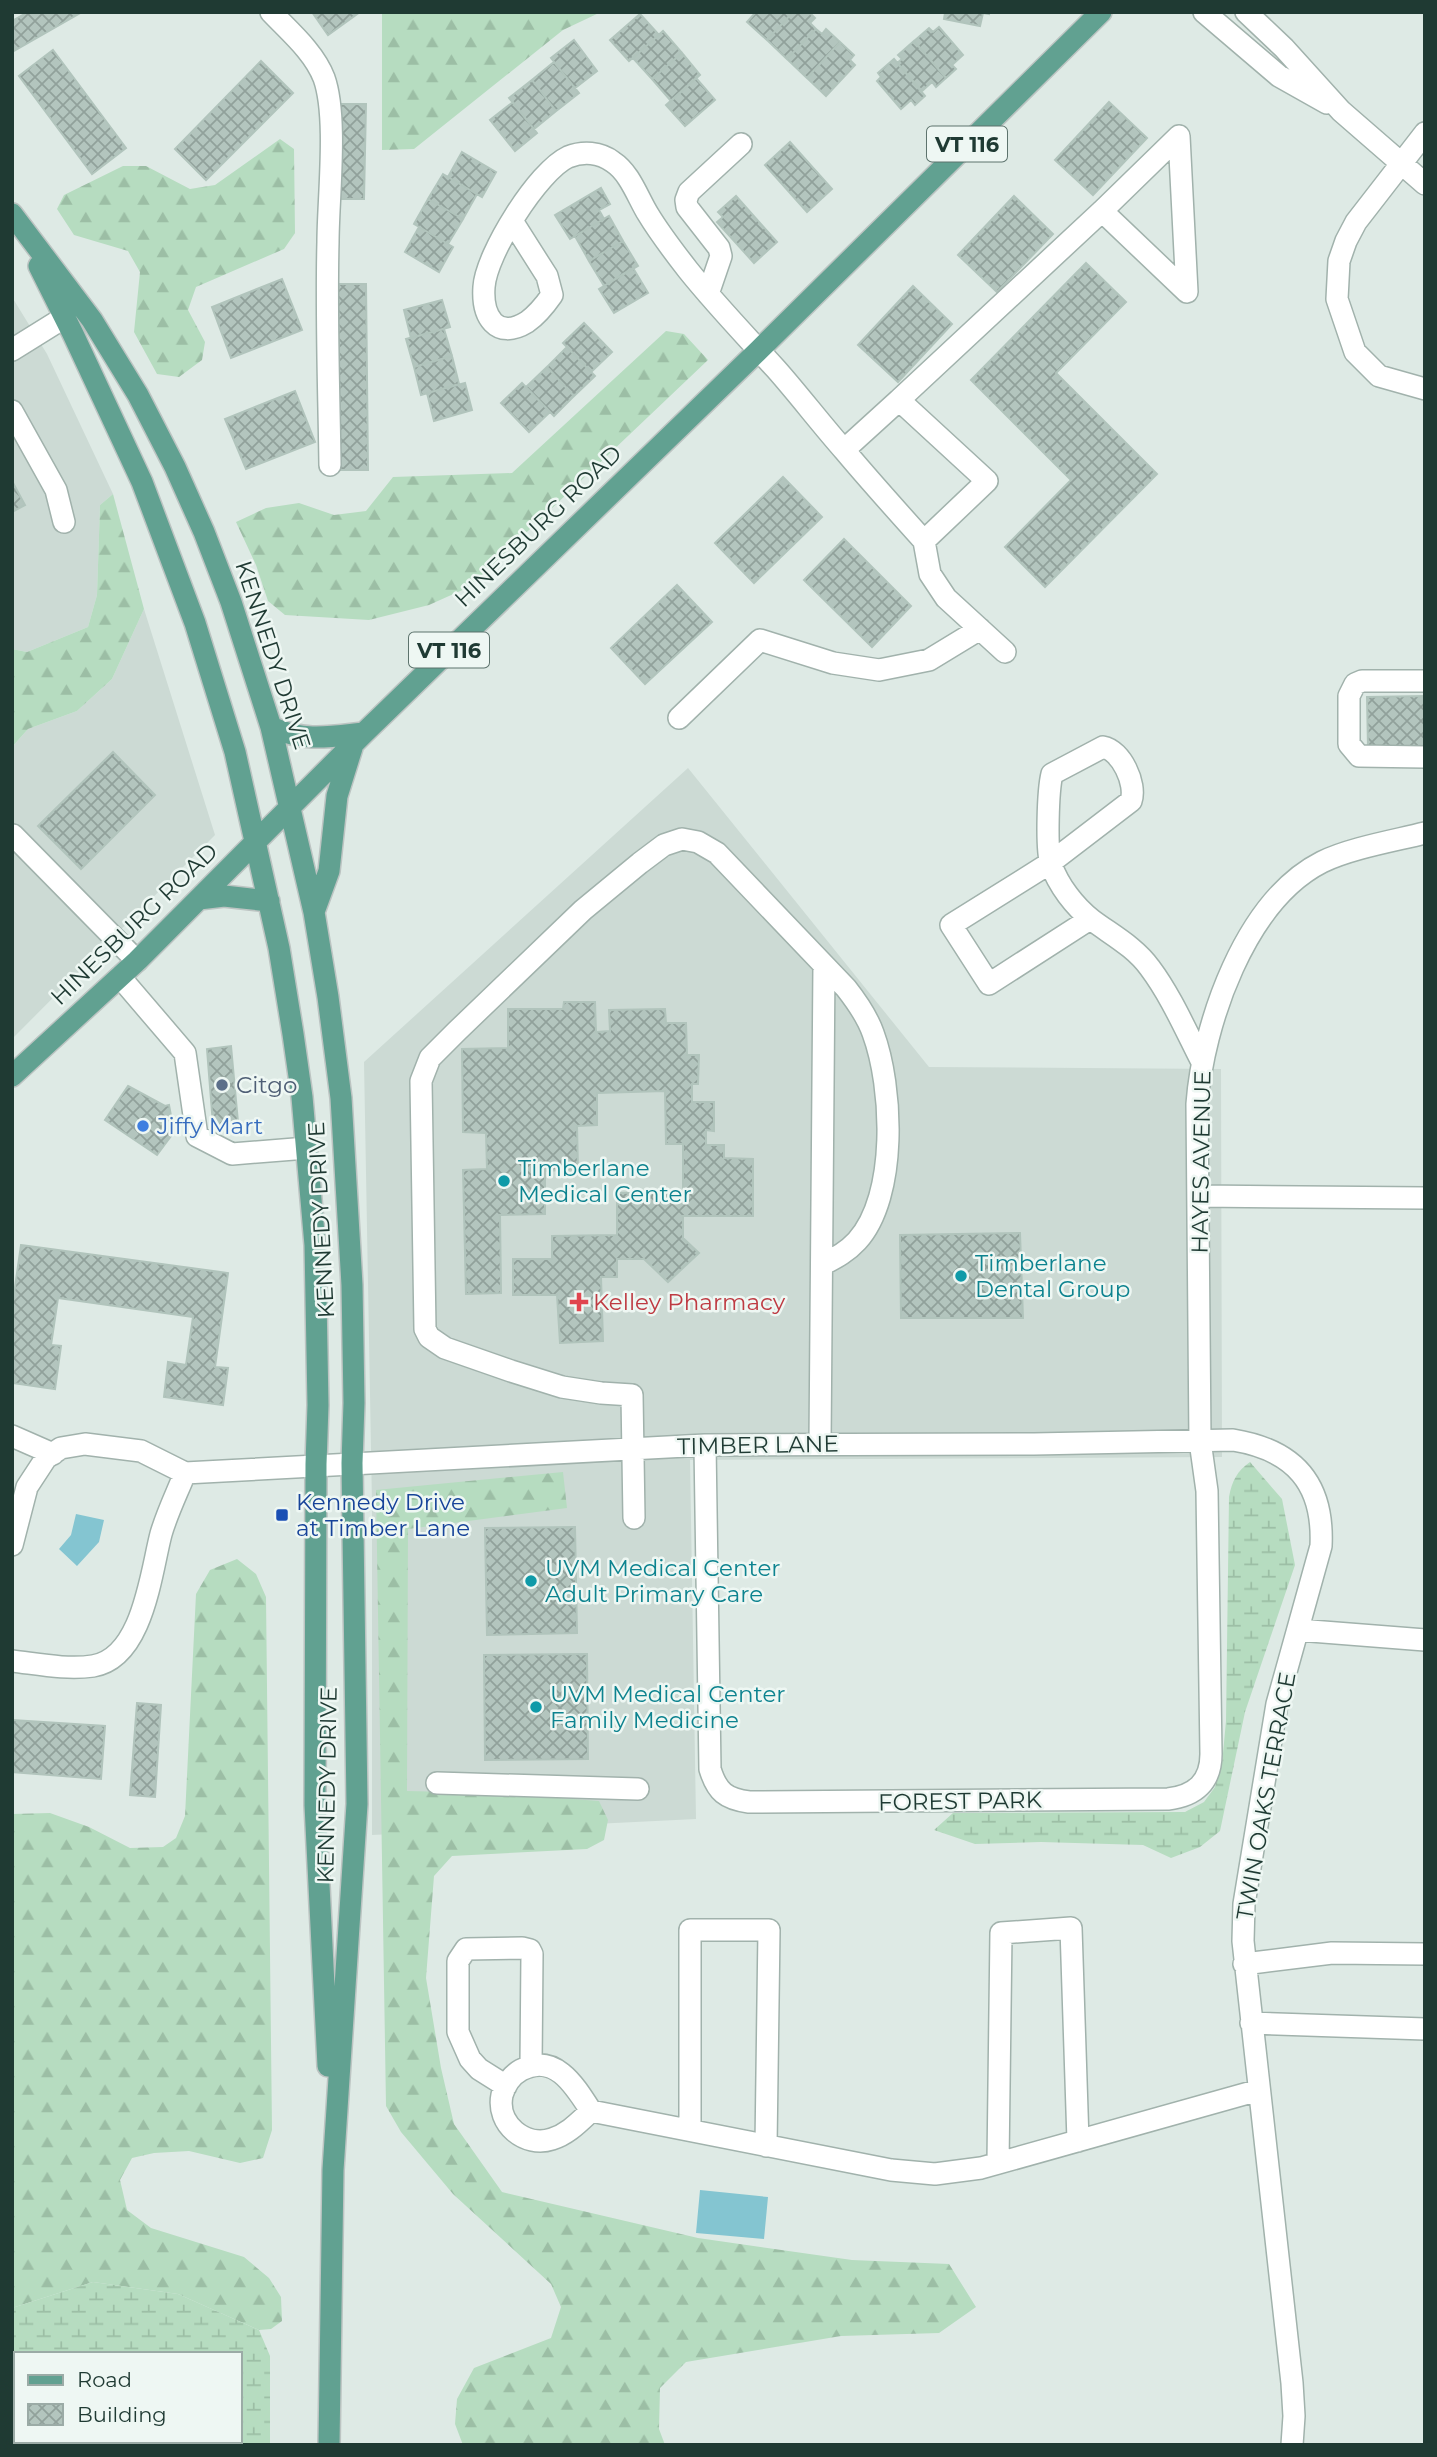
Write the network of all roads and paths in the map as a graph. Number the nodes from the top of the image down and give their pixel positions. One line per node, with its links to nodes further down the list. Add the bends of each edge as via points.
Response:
1 (271, 12): 21 (street, via 313,59 328,96)
2 (1101, 12): 16 (main road, HINESBURG ROAD / VT 116)
3 (1204, 12): 5 (street, via 1279,76)
4 (1246, 12): 5 (street)
5 (1341, 111): 8 (street)
6 (1425, 133): 8 (street)
7 (741, 144): 13 (street, via 686,200 721,256)
8 (1400, 164): 9 (street); 17 (street, via 1346,241 1339,261 1337,299 1355,352 1379,376)
9 (1425, 184)
10 (1102, 211): 10 (street, via 1179,136 1187,292 1178,283); 18 (street)
11 (12, 215): 14 (main road, KENNEDY DRIVE); 28 (main road, KENNEDY DRIVE, via 92,320 175,467 231,602)
12 (512, 221): 12 (street, via 547,276 552,295 526,323 504,327 489,320 485,312 484,284 491,258); 13 (street, via 566,158 600,155 618,165 665,240)
13 (708, 294): 16 (street)
14 (65, 317): 15 (street); 34 (main road, KENNEDY DRIVE, via 142,482 174,565 235,752)
15 (12, 350)
16 (758, 351): 20 (street); 29 (main road, HINESBURG ROAD / VT 116)
17 (1425, 389)
18 (900, 400): 20 (street); 23 (street, via 987,481)
19 (12, 411): 22 (street, via 56,490)
20 (844, 450): 23 (street)
21 (330, 465)
22 (64, 522)
23 (924, 541): 24 (street, via 930,574 946,598)
24 (980, 629): 25 (street); 27 (street, via 929,660 879,670 833,663 760,640)
25 (1005, 652)
26 (1425, 681): 30 (street, via 1355,684 1349,696 1349,744 1359,756)
27 (679, 718)
28 (271, 727): 29 (main road, via 303,737); 31 (main road, KENNEDY DRIVE)
29 (359, 738): 31 (main road, HINESBURG ROAD / VT 116); 38 (main road, via 337,796 329,871)
30 (1425, 757)
31 (290, 807): 34 (main road, HINESBURG ROAD / VT 116); 38 (main road, KENNEDY DRIVE)
32 (1425, 833): 43 (street, HAYES AVENUE, via 1323,862 1288,886 1242,952 1224,991)
33 (13, 835): 40 (street)
34 (256, 842): 36 (main road, HINESBURG ROAD / VT 116); 37 (main road, KENNEDY DRIVE)
35 (1050, 863): 35 (street, via 1048,791 1052,774 1096,749 1111,748 1133,786 1130,802); 39 (street, via 1070,898); 39 (street, via 951,925 989,984)
36 (199, 899): 37 (main road, via 224,896); 40 (main road, HINESBURG ROAD / VT 116)
37 (269, 901): 45 (main road, KENNEDY DRIVE)
38 (314, 912): 55 (main road, KENNEDY DRIVE, via 341,1098 352,1285)
39 (1090, 919): 43 (street, via 1117,936 1149,966)
40 (137, 961): 42 (main road, HINESBURG ROAD / VT 116)
41 (824, 965): 48 (street); 48 (street, via 859,1004 873,1032 884,1082 887,1135 884,1184 869,1223 859,1240); 53 (street, via 717,853 682,839 664,845 583,910 430,1058 425,1068 420,1122 424,1320 429,1337 444,1348 562,1387 632,1395)
42 (120, 977): 44 (main road, HINESBURG ROAD / VT 116); 45 (street, via 185,1053 197,1136 232,1154)
43 (1202, 1062): 46 (street, HAYES AVENUE, via 1197,1104)
44 (12, 1076)
45 (307, 1148): 56 (main road, KENNEDY DRIVE, via 315,1245)
46 (1198, 1196): 47 (street); 50 (street, HAYES AVENUE)
47 (1425, 1198)
48 (822, 1265): 51 (street)
49 (12, 1436): 54 (street)
50 (1200, 1441): 51 (street, TIMBER LANE); 52 (street, FOREST PARK, via 1207,1491 1211,1754 1199,1788 1168,1799 763,1802 729,1798 717,1787 710,1769); 62 (street, TWIN OAKS TERRACE, via 1233,1440 1265,1447 1291,1463 1312,1490 1322,1525 1321,1546)
51 (820, 1444): 52 (street, TIMBER LANE)
52 (705, 1445): 53 (street, TIMBER LANE)
53 (633, 1448): 55 (street, TIMBER LANE); 60 (street)
54 (53, 1454): 57 (street, via 85,1444 141,1451); 58 (street)
55 (352, 1463): 56 (street, TIMBER LANE); 79 (main road, KENNEDY DRIVE, via 357,1804)
56 (316, 1464): 57 (street, TIMBER LANE); 79 (main road, KENNEDY DRIVE, via 315,1805)
57 (186, 1473): 64 (street, via 162,1532 136,1629 114,1657 96,1666)
58 (22, 1478): 59 (street, via 27,1487)
59 (17, 1511): 61 (street)
60 (634, 1518)
61 (12, 1545)
62 (1298, 1630): 63 (street); 68 (street, TWIN OAKS TERRACE, via 1272,1732 1244,1904)
63 (1425, 1640)
64 (12, 1661)
65 (437, 1783): 66 (street)
66 (638, 1789)
67 (1425, 1954): 68 (street, via 1332,1953)
68 (1244, 1964): 69 (street, TWIN OAKS TERRACE)
69 (1251, 2023): 70 (street); 73 (street, TWIN OAKS TERRACE)
70 (1425, 2029)
71 (531, 2066): 72 (street, via 516,2073); 72 (street, via 530,1950 466,1949 458,1961 458,2032 470,2059); 74 (street, via 549,2066 565,2075)
72 (506, 2086): 74 (street, via 505,2120 516,2134 533,2141 558,2137)
73 (1259, 2091): 76 (street); 81 (street, TWIN OAKS TERRACE, via 1293,2383)
74 (591, 2111): 75 (street)
75 (690, 2130): 77 (street); 77 (street, via 690,1930 769,1930)
76 (1078, 2141): 78 (street); 78 (street, via 1072,1928 1001,1933)
77 (766, 2146): 78 (street, via 914,2173 959,2172)
78 (998, 2163)
79 (333, 2170): 80 (main road, KENNEDY DRIVE)
80 (329, 2445)
81 (1292, 2445)

